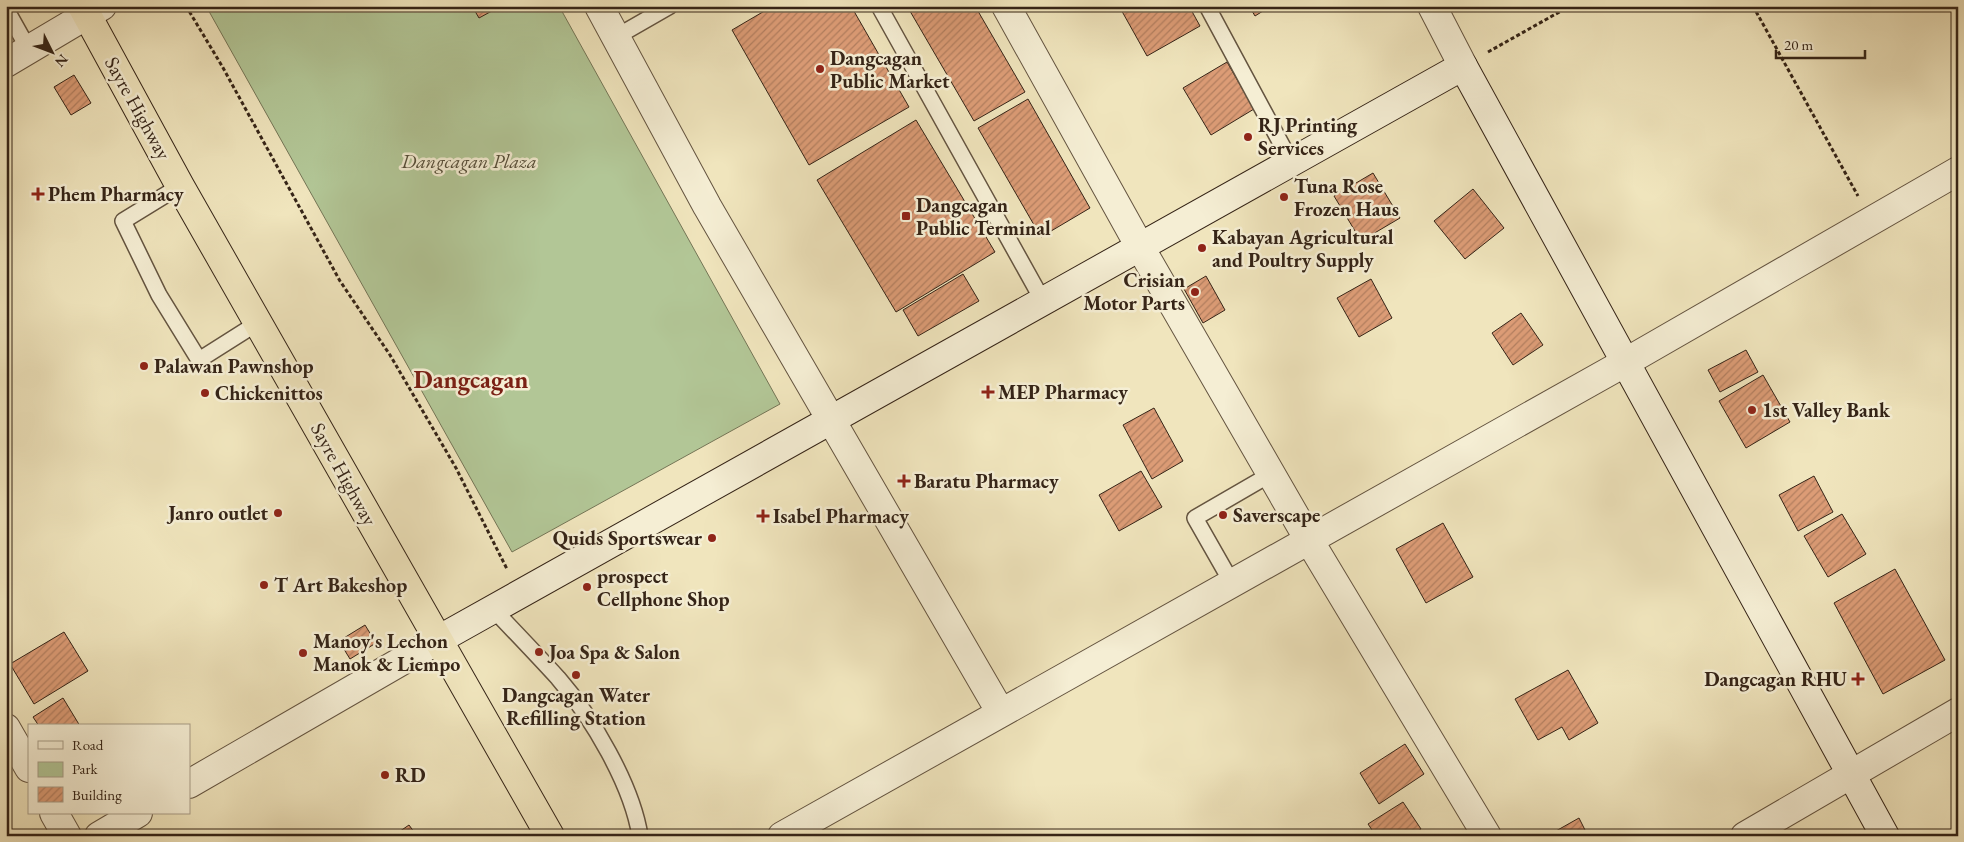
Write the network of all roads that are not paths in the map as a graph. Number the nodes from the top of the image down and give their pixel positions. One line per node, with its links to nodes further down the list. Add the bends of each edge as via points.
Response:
1 (599, 6): 9 (street)
2 (670, 6): 9 (lane)
3 (879, 6): 16 (lane)
4 (1006, 6): 15 (street)
5 (1206, 6): 12 (lane)
6 (1432, 6): 11 (street)
7 (6, 9): 10 (lane)
8 (90, 9): 10 (street); 14 (highway, Sayre Highway)
9 (616, 37): 19 (street, via 707,206)
10 (17, 56)
11 (1463, 66): 12 (street); 18 (street)
12 (1291, 162): 15 (street)
13 (1958, 171): 18 (street)
14 (180, 186): 17 (highway, Sayre Highway); 17 (lane, via 123,221 159,295 200,360)
15 (1140, 247): 16 (street); 20 (street)
16 (1043, 301): 19 (street)
17 (260, 322): 24 (highway, Sayre Highway)
18 (1626, 362): 21 (street); 29 (street)
19 (831, 420): 23 (street); 26 (street)
20 (1271, 474): 21 (street); 22 (lane, via 1195,518)
21 (1309, 540): 22 (street); 38 (street)
22 (1232, 583): 26 (street)
23 (493, 609): 24 (street); 36 (lane, via 559,680 586,716 621,777)
24 (438, 640): 30 (street); 35 (highway, Sayre Highway)
25 (1958, 712): 29 (street)
26 (1000, 713): 37 (street)
27 (6, 728): 28 (street)
28 (28, 766)
29 (1850, 773): 39 (street); 40 (street)
30 (190, 783)
31 (55, 814): 33 (street)
32 (136, 814): 34 (street)
33 (67, 836)
34 (99, 836)
35 (550, 836)
36 (640, 836)
37 (782, 836)
38 (1487, 836)
39 (1745, 836)
40 (1885, 836)

